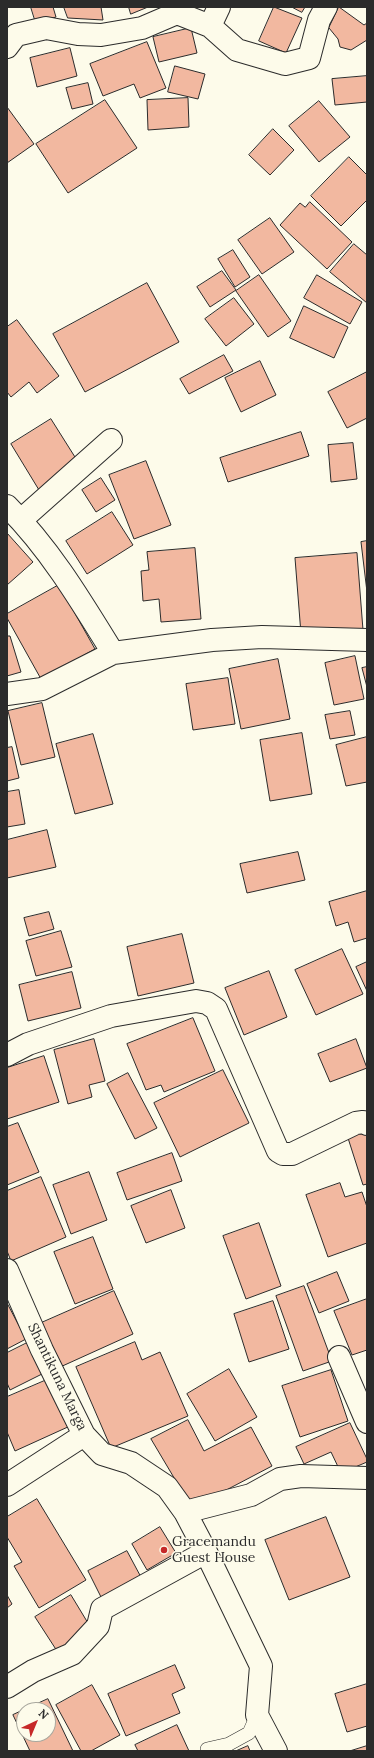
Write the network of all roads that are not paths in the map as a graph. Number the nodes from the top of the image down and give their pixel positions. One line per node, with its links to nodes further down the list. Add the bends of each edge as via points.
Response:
1 (326, 7): 2 (street, via 319,20 309,58 285,64 237,50)
2 (214, 16): 3 (street, via 177,13 142,28 101,35 46,28 16,35)
3 (7, 47)
4 (111, 440): 5 (street)
5 (14, 513): 7 (street, via 55,562)
6 (367, 640): 7 (street, via 262,637 212,640)
7 (113, 653): 8 (street, via 42,689)
8 (7, 694)
9 (7, 1055): 10 (street, via 28,1044 111,1016 196,1001 207,1003 216,1009 278,1151 292,1154 356,1123)
10 (367, 1124)
11 (7, 1270): 14 (street, Shantikuna Marga, via 42,1350)
12 (339, 1357): 13 (street)
13 (367, 1422)
14 (84, 1435): 16 (street); 17 (street, Shantikuna Marga, via 102,1454 131,1463 167,1487)
15 (367, 1478): 17 (street, via 301,1476 280,1479 252,1495)
16 (7, 1485)
17 (185, 1512): 18 (street, Shantikuna Marga)
18 (206, 1552): 19 (street, via 102,1609 98,1626 72,1654 32,1671); 20 (street, Shantikuna Marga, via 261,1666)
19 (7, 1687)
20 (257, 1715): 21 (lane, via 249,1733 229,1744); 22 (street)
21 (207, 1749)
22 (276, 1751)

